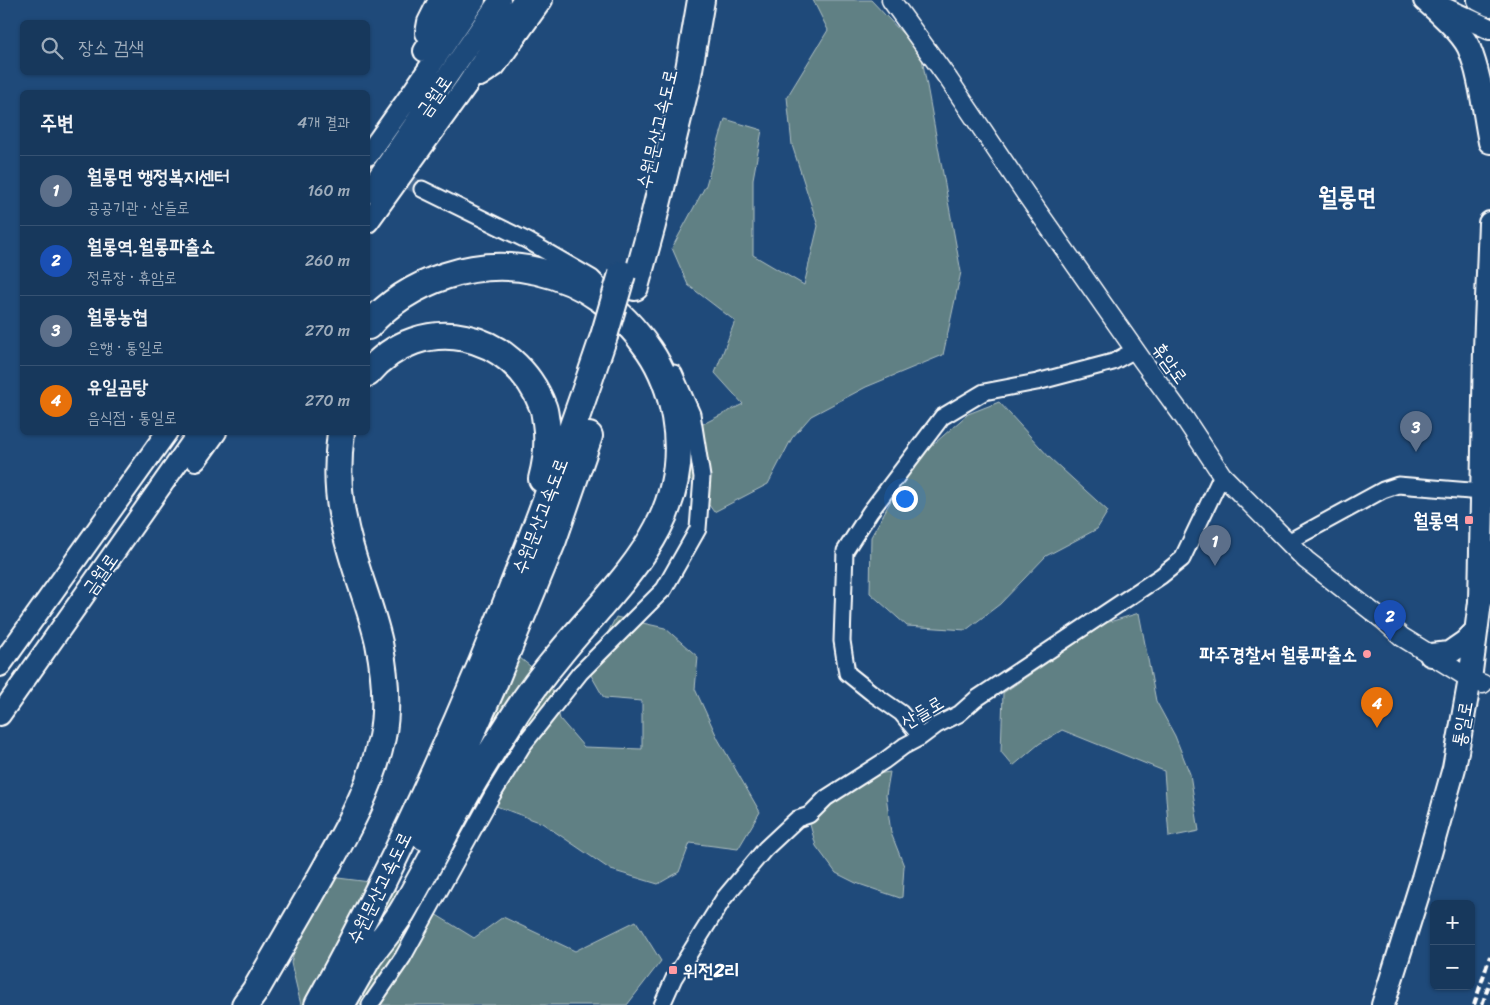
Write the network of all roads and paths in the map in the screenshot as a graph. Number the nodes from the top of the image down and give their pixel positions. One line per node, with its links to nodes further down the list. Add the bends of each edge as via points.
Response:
1 (439, 0): 14 (main road, via 428,22)
2 (457, 0): 14 (main road)
3 (475, 0): 18 (main road, 금월로)
4 (500, 0): 19 (main road, 금월로)
5 (523, 0): 15 (main road)
6 (542, 0): 15 (main road, via 495,66)
7 (686, 0): 23 (highway, 수원문산고속도로)
8 (701, 0): 23 (highway, 수원문산고속도로, via 687,81 652,225)
9 (891, 0): 26 (street, 휴암로)
10 (1426, 0): 13 (main road); 17 (main road, via 1469,47)
11 (1478, 0): 12 (main road)
12 (1490, 6)
13 (1490, 28)
14 (421, 56): 16 (main road)
15 (466, 86): 21 (main road)
16 (370, 128)
17 (1490, 142)
18 (370, 151)
19 (370, 189)
20 (422, 189): 51 (street, via 528,241 592,278 644,330 670,363 692,414 702,477 698,529 664,589 580,673 523,745 403,957)
21 (370, 219)
22 (1490, 223): 35 (main road, 통일로)
23 (629, 281): 25 (highway, 수원문산고속도로, bridge)
24 (370, 324): 46 (highway, via 396,300 417,288 471,269 522,268 578,284 618,313 640,336 654,358 674,407 678,454 668,507 653,538 631,571 558,656 517,711 401,914)
25 (611, 342): 39 (highway, 수원문산고속도로); 46 (highway, 수원문산고속도로, via 592,426 553,540 478,719)
26 (1135, 350): 34 (street, 휴암로); 45 (street, via 1113,362 984,392 942,418 870,512 845,551 842,641 847,673 901,713)
27 (370, 371): 39 (highway, via 395,350 432,336 468,338 486,344 520,368 544,408 548,438 546,463)
28 (148, 435): 37 (main road, via 89,518)
29 (165, 435): 37 (main road, 금월로)
30 (197, 435): 38 (main road, 금월로)
31 (214, 435): 38 (main road, via 148,526)
32 (322, 435): 47 (highway, via 323,479 329,519 370,666 370,724 356,780 338,819)
33 (341, 435): 48 (highway, via 338,491 344,524 384,672 382,736 372,778 344,837)
34 (1222, 475): 36 (street, 휴암로); 45 (street, 산들로, via 1182,559 1149,585)
35 (1482, 492): 36 (street, via 1398,485); 40 (main road, 통일로, via 1480,602)
36 (1288, 542): 41 (street, 휴암로, via 1402,637)
37 (85, 547): 42 (main road, 금월로)
38 (107, 563): 44 (main road, 금월로)
39 (519, 568): 49 (highway, 수원문산고속도로, via 437,767 352,944)
40 (1483, 628): 41 (main road, via 1449,653); 43 (main road, 통일로)
41 (1431, 655): 43 (street, 휴암로)
42 (0, 666)
43 (1476, 682): 53 (main road, 통일로, via 1423,878); 54 (main road, 통일로, via 1466,770 1459,799)
44 (0, 715)
45 (921, 738): 52 (street, 산들로, via 826,798 764,849 724,898 674,978)
46 (368, 958): 50 (highway, 수원문산고속도로)
47 (232, 1005)
48 (245, 1005)
49 (318, 1005)
50 (341, 1005)
51 (370, 1005)
52 (662, 1005)
53 (1383, 1005)
54 (1398, 1005)

